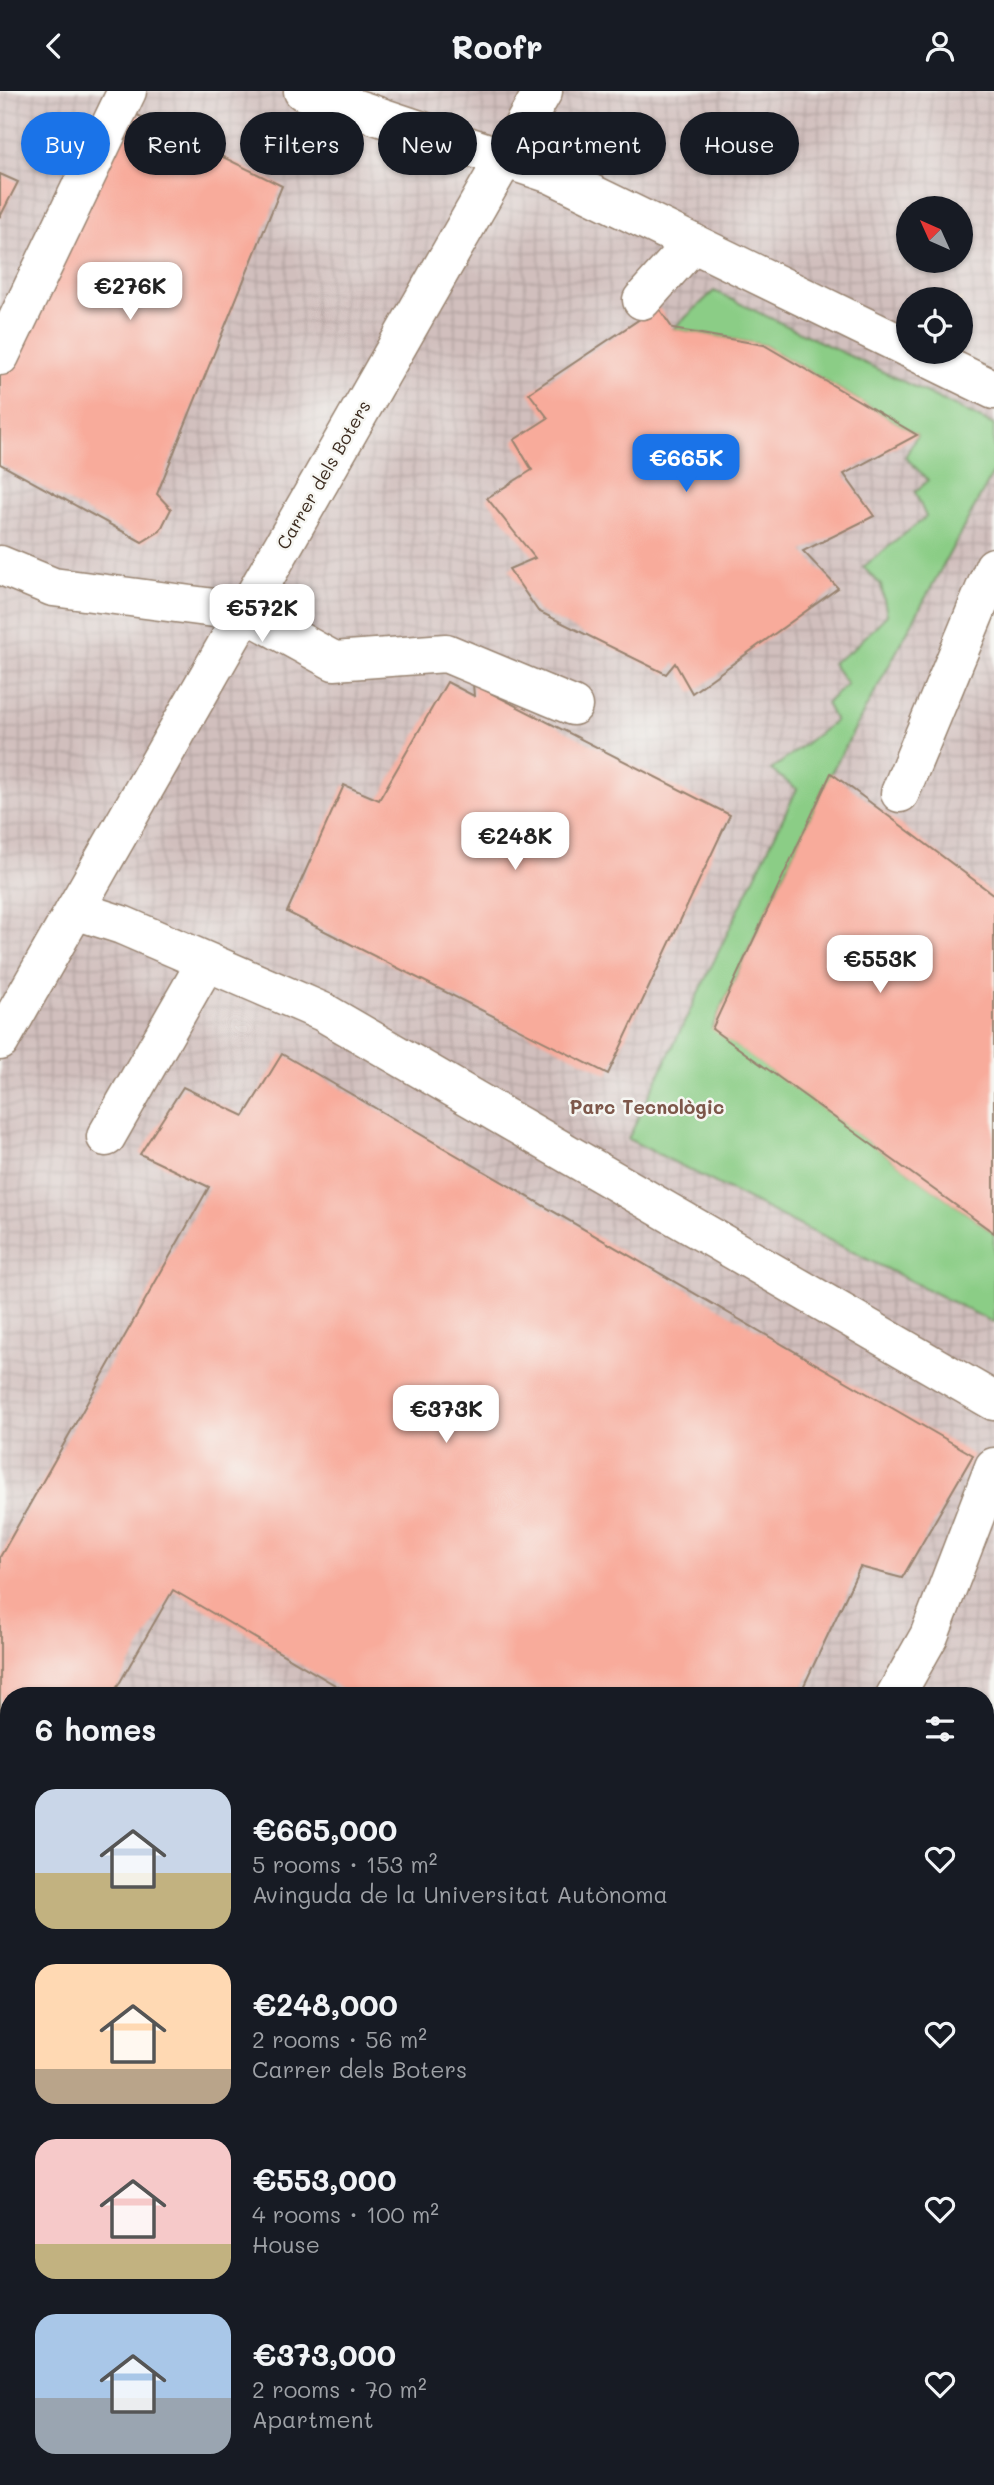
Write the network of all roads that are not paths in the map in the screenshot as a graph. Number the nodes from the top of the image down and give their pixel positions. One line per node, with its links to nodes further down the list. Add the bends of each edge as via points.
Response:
1 (127, 91): 11 (street)
2 (303, 91): 5 (street)
3 (543, 91): 4 (street, Carrer dels Boters)
4 (531, 112)
5 (491, 155)
6 (495, 175): 16 (street, Carrer dels Boters)
7 (553, 175): 8 (street)
8 (693, 243): 9 (street); 10 (street)
9 (642, 300)
10 (896, 342)
11 (0, 356)
12 (941, 364): 13 (street)
13 (994, 390)
14 (0, 565): 16 (street, via 53,587)
15 (994, 567): 18 (street)
16 (245, 612): 17 (street, via 334,661 446,653); 19 (street, Carrer dels Boters)
17 (573, 706)
18 (900, 793)
19 (75, 910): 20 (street, via 122,925); 21 (street, Carrer dels Boters)
20 (205, 964): 22 (street); 23 (street, via 323,1012)
21 (0, 1041)
22 (106, 1137)
23 (994, 1401)
24 (994, 1467): 25 (street, via 929,1636)
25 (900, 1687)

